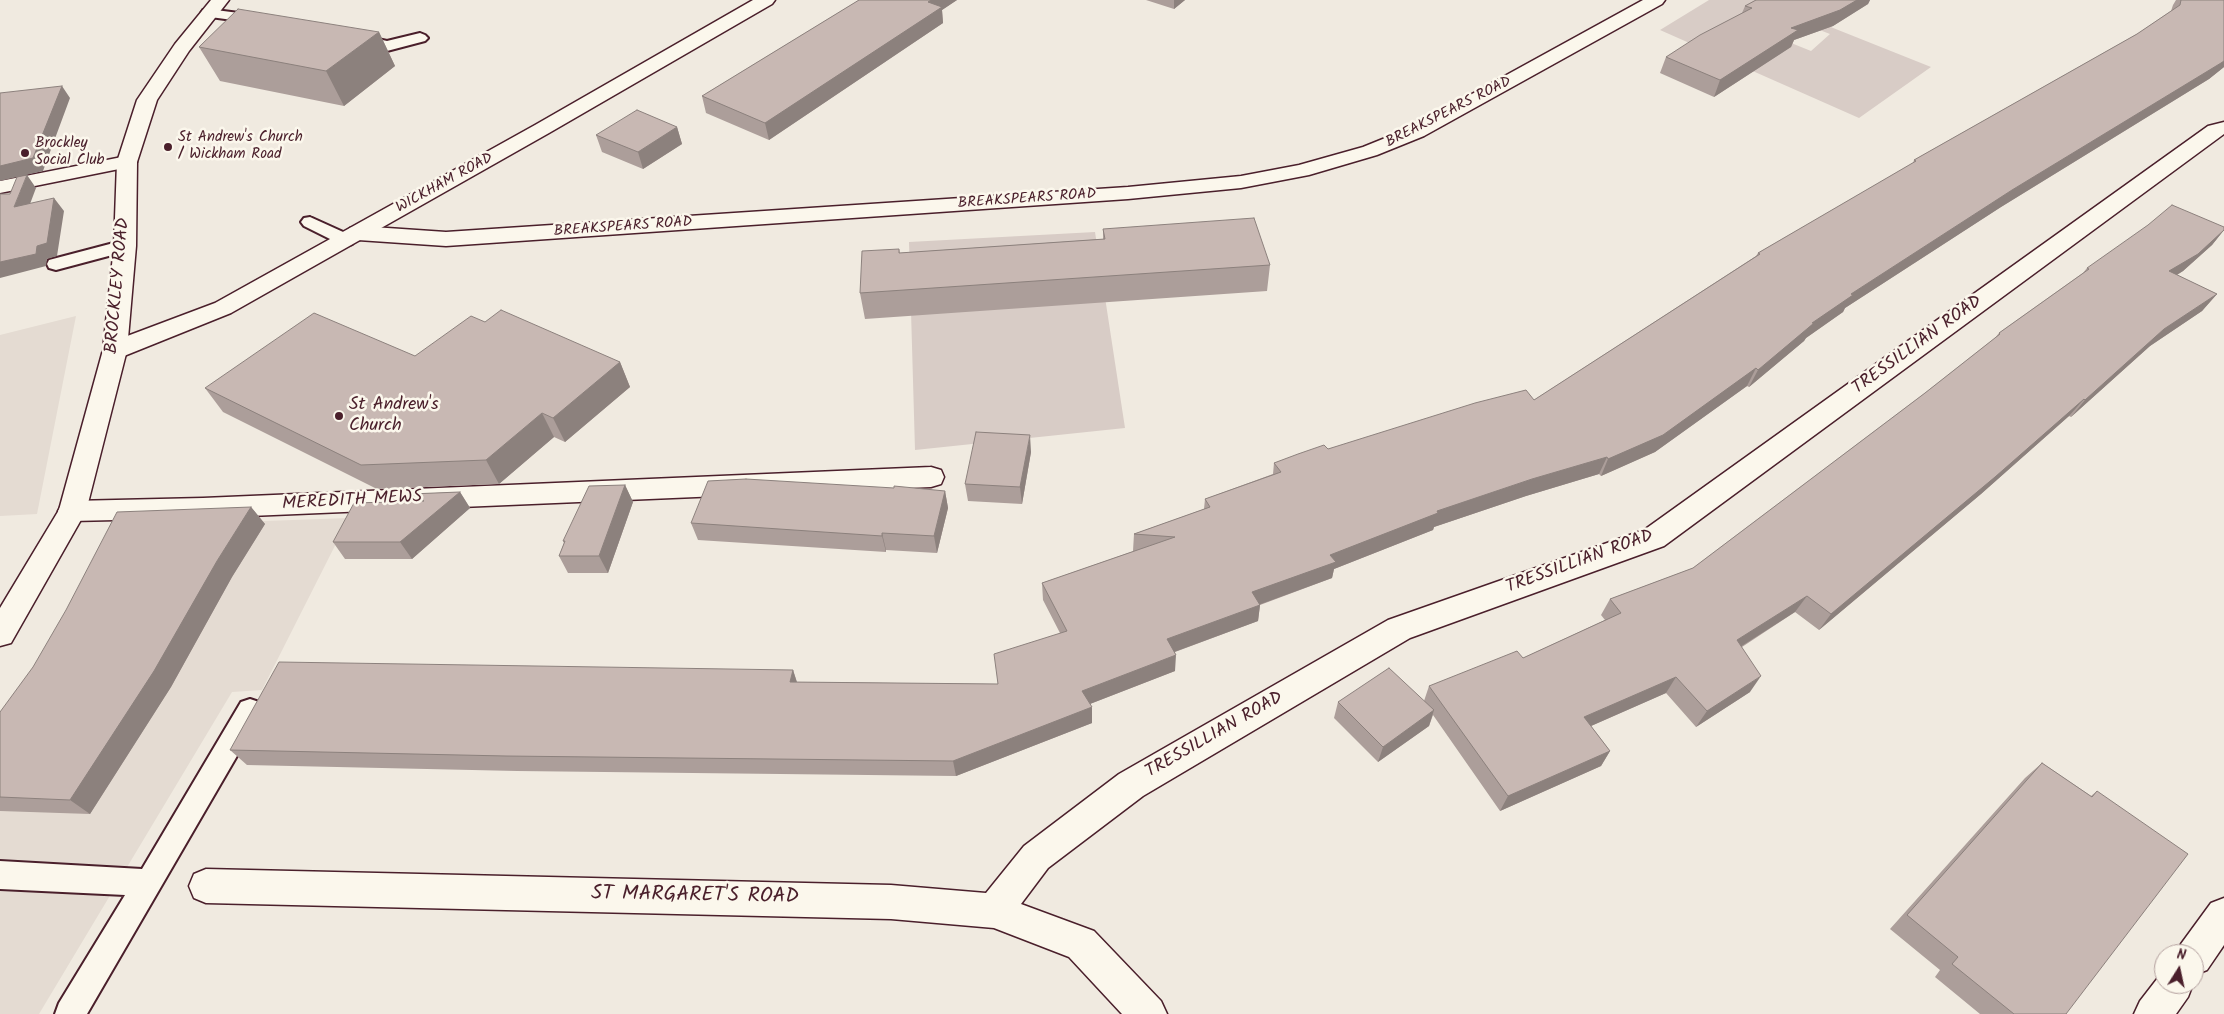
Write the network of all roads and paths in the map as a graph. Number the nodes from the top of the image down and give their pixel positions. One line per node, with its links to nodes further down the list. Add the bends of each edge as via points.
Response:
1 (766, 0): 11 (street, WICKHAM ROAD)
2 (1656, 0): 11 (street, BREAKSPEARS ROAD, via 1417,132 1311,169 1241,182 1118,194 446,239)
3 (214, 6): 4 (lane); 8 (street, BROCKLEY ROAD, via 147,100)
4 (280, 22)
5 (339, 35): 6 (lane, via 387,46)
6 (420, 38)
7 (2224, 128): 22 (street, TRESSILLIAN ROAD, via 2215,130 1654,538 1399,629 1131,785 1036,857)
8 (127, 162): 9 (street); 12 (street, BROCKLEY ROAD)
9 (10, 190)
10 (310, 222): 11 (lane)
11 (352, 236): 14 (street, WICKHAM ROAD, via 223,308)
12 (125, 246): 13 (lane); 14 (street, BROCKLEY ROAD)
13 (56, 264)
14 (115, 350): 16 (street, BROCKLEY ROAD)
15 (931, 476): 16 (street, MEREDITH MEWS, via 213,508)
16 (72, 511): 17 (street, BROCKLEY ROAD)
17 (0, 634)
18 (250, 710): 20 (lane)
19 (0, 875): 20 (lane)
20 (149, 883): 26 (lane)
21 (206, 886): 22 (street, ST MARGARET'S ROAD, via 891,902)
22 (994, 912): 27 (street, ST MARGARET'S ROAD, via 1081,944)
23 (2224, 915): 24 (street)
24 (2203, 944)
25 (2168, 994): 28 (street)
26 (70, 1014)
27 (1148, 1014)
28 (2153, 1014)

